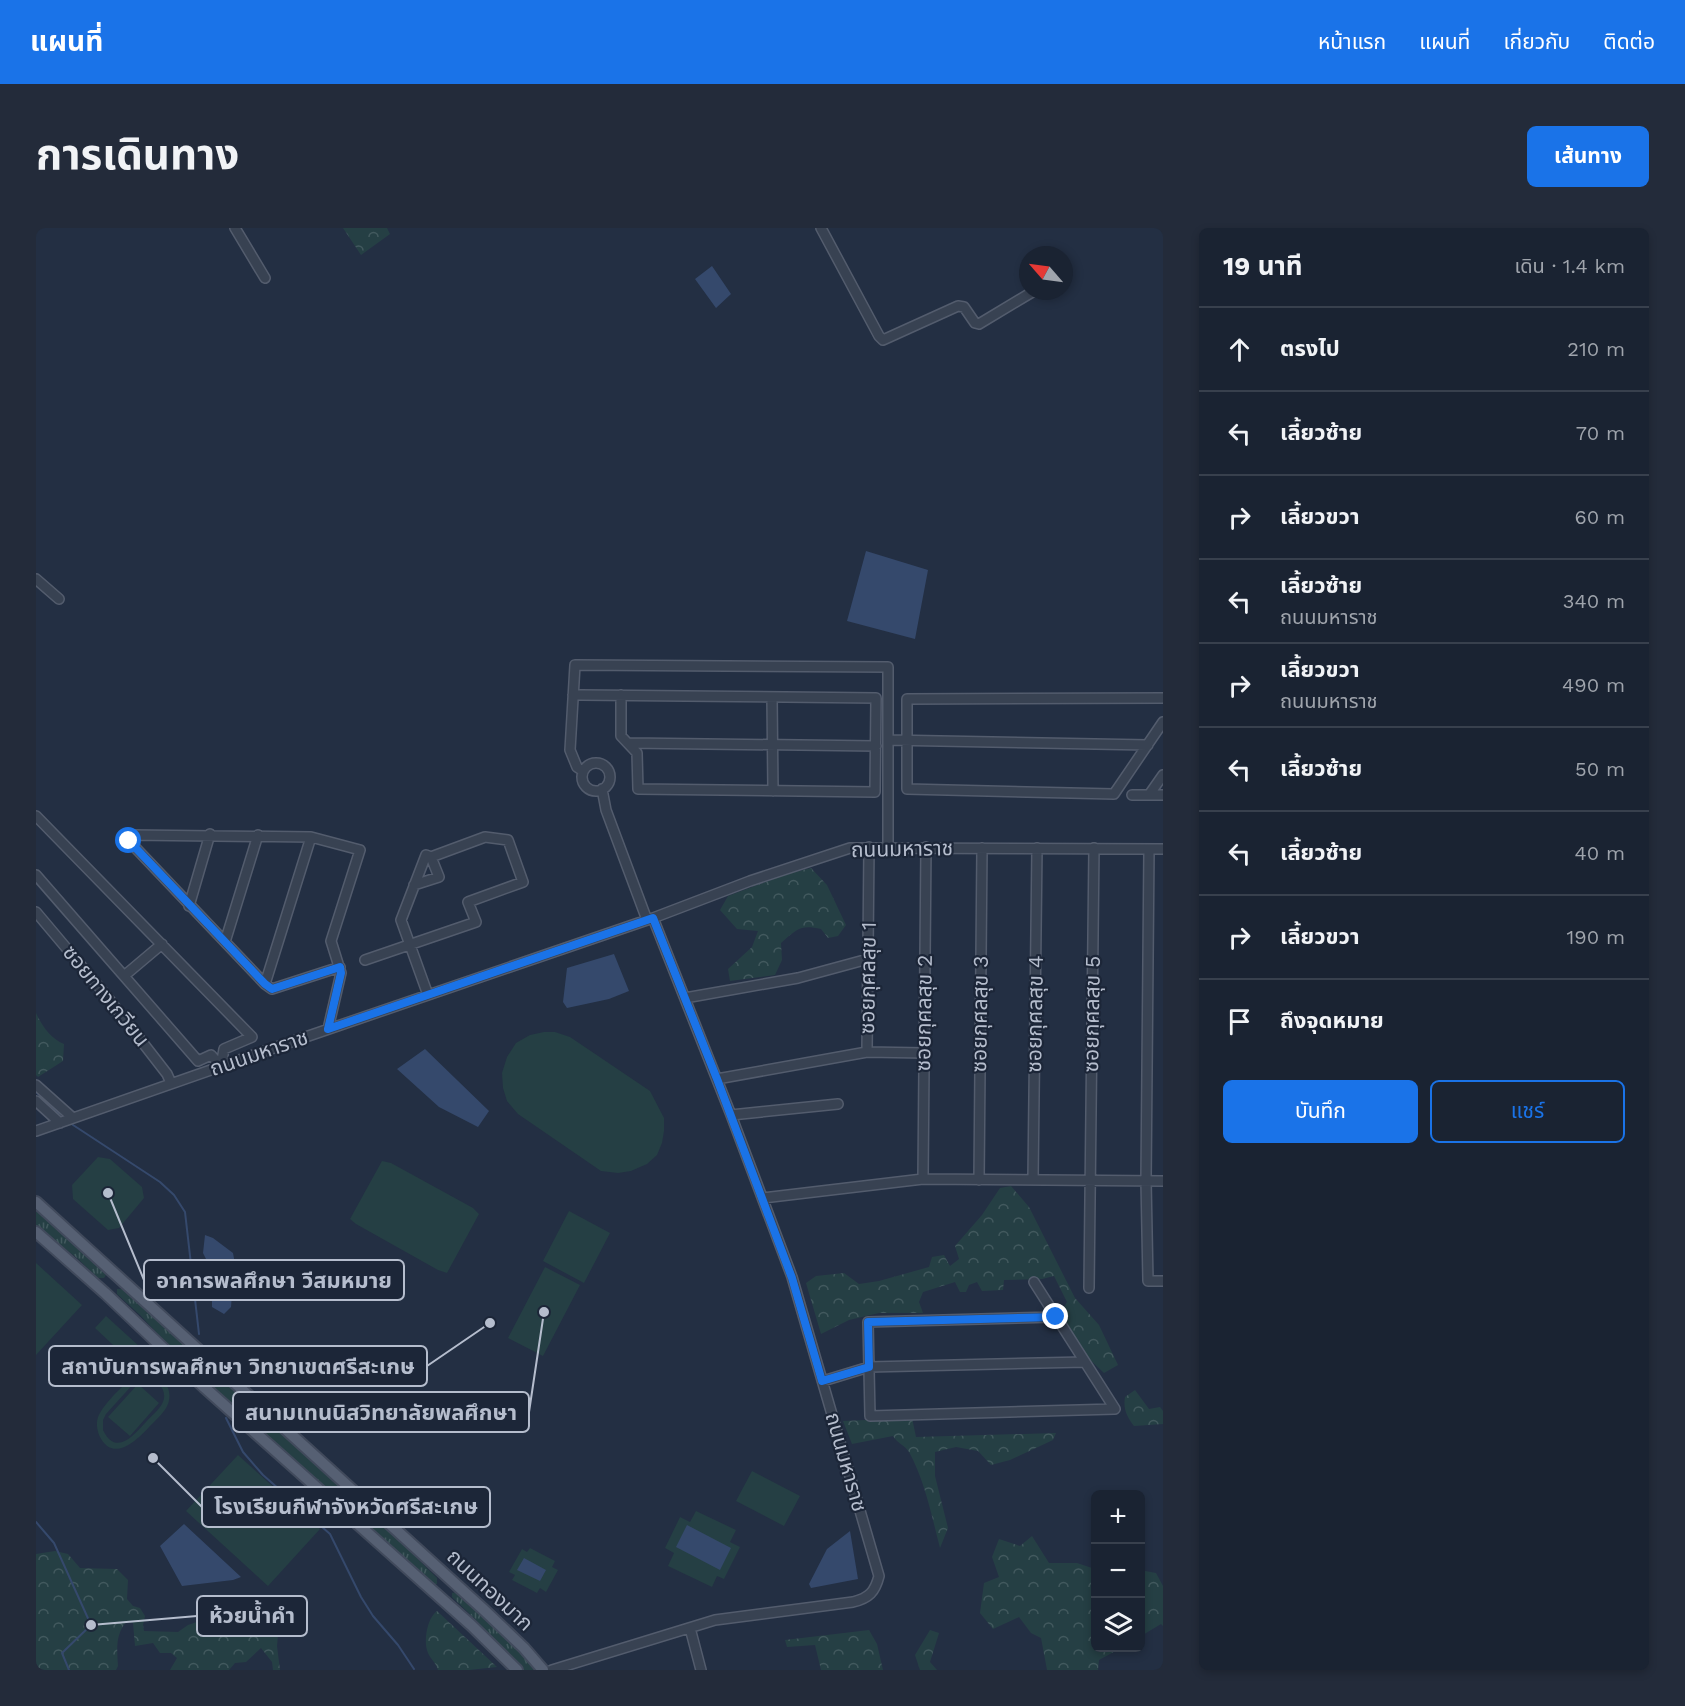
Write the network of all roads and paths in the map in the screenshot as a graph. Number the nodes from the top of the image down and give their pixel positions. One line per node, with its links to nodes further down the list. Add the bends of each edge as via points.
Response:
1 (236, 228): 3 (street)
2 (821, 228): 4 (street, via 883,340 958,306 964,307 979,324)
3 (266, 278)
4 (1019, 300)
5 (36, 579): 6 (street)
6 (59, 599)
7 (573, 695): 8 (street); 12 (street, via 574,665 888,667); 18 (street, via 570,750)
8 (621, 695): 9 (street); 14 (street, via 621,736)
9 (772, 697): 15 (street); 17 (street, via 876,698)
10 (1163, 698): 13 (street, via 907,699)
11 (1163, 723): 16 (street)
12 (888, 740): 13 (street); 30 (street)
13 (907, 740): 16 (street); 16 (street, via 907,789 1103,794 1114,794)
14 (629, 743): 15 (street); 21 (street, via 637,753 638,789)
15 (772, 745): 17 (street); 21 (street)
16 (1148, 745)
17 (876, 746): 21 (street, via 875,792)
18 (583, 771): 20 (street, via 587,787); 20 (street, via 593,763 606,767 610,779)
19 (1163, 775): 23 (street)
20 (602, 789): 42 (street, via 606,810)
21 (773, 791)
22 (1132, 795): 23 (street)
23 (1149, 795): 24 (street)
24 (1163, 795)
25 (36, 816): 44 (street)
26 (210, 834): 27 (street); 40 (street); 40 (street, via 128,837)
27 (258, 835): 28 (street); 43 (street)
28 (311, 837): 48 (street, via 360,850 331,941); 50 (street)
29 (869, 847): 30 (street, ถนนมหาราช); 42 (street, ถนนมหาราช, via 850,848); 46 (street, ซอยกุศลสุข 1)
30 (888, 847): 31 (street, ถนนมหาราช)
31 (926, 847): 32 (street, ถนนมหาราช); 55 (street, ซอยกุศลสุข 2)
32 (982, 848): 33 (street, ถนนมหาราช); 67 (street, ซอยกุศลสุข 3)
33 (1037, 848): 34 (street, ถนนมหาราช); 68 (street, ซอยกุศลสุข 4)
34 (1094, 848): 35 (street, ถนนมหาราช); 69 (street, ซอยกุศลสุข 5)
35 (1149, 849): 36 (street, ถนนมหาราช); 70 (street)
36 (1163, 849)
37 (431, 857): 39 (street, via 426,855); 39 (street, via 439,877); 45 (street, via 485,837 508,840 523,882 468,902 476,922)
38 (36, 875): 49 (street)
39 (414, 885): 45 (street, via 401,920)
40 (189, 906): 43 (street)
41 (36, 912): 58 (street, ซอยทางเกวียน, via 105,994)
42 (650, 919): 51 (street, ถนนมหาราช); 52 (street, ถนนมหาราช)
43 (225, 942): 50 (street)
44 (162, 944): 49 (street); 56 (street, via 252,1037 224,1049)
45 (410, 944): 47 (street); 51 (street)
46 (868, 959): 52 (street, via 798,978); 54 (street, ซอยกุศลสุข 1)
47 (365, 960)
48 (340, 967): 50 (street, via 272,989); 53 (street)
49 (124, 976): 56 (street, via 198,1061 211,1055)
50 (265, 984)
51 (428, 995): 53 (street, ถนนมหาราช)
52 (685, 998): 57 (street, ถนนมหาราช)
53 (328, 1029): 56 (street, ถนนมหาราช)
54 (867, 1052): 55 (street, ซอยกุศลสุข 1); 57 (street)
55 (924, 1053): 66 (street, ซอยกุศลสุข 2)
56 (221, 1066): 58 (street, ถนนมหาราช)
57 (717, 1079): 62 (street, ถนนมหาราช)
58 (171, 1083): 63 (street, ถนนมหาราช)
59 (36, 1085): 63 (street)
60 (36, 1101): 64 (street)
61 (838, 1104): 62 (street)
62 (731, 1115): 72 (street, ถนนมหาราช)
63 (73, 1118): 64 (street, ถนนมหาราช)
64 (60, 1123): 65 (street, ถนนมหาราช)
65 (36, 1131)
66 (923, 1179): 67 (street); 72 (street)
67 (979, 1180): 68 (street)
68 (1034, 1180): 69 (street)
69 (1090, 1180): 70 (street); 78 (street, ซอยกุศลสุข 5)
70 (1146, 1181): 71 (street); 76 (street, via 1148,1281)
71 (1163, 1181)
72 (763, 1198): 83 (street, ถนนมหาราช, via 792,1278)
73 (36, 1202): 75 (main road, ถนนทองมาก)
74 (36, 1232): 79 (main road, ถนนทองมาก)
75 (118, 1279): 79 (main road); 84 (main road, ถนนทองมาก)
76 (1163, 1281)
77 (1034, 1282): 80 (street)
78 (1089, 1288)
79 (105, 1293): 85 (main road, ถนนทองมาก)
80 (1056, 1317): 81 (street); 82 (street, via 868,1322)
81 (1086, 1362): 82 (street); 82 (street, via 1115,1409 870,1416)
82 (869, 1367): 83 (street)
83 (822, 1381): 86 (street, ถนนมหาราช, via 879,1576 876,1589 867,1598 853,1602 715,1620)
84 (452, 1581): 85 (main road); 88 (main road, ถนนทองมาก)
85 (438, 1596): 87 (main road, ถนนทองมาก)
86 (690, 1628): 89 (street, ถนนมหาราช); 90 (street)
87 (517, 1670)
88 (543, 1670)
89 (552, 1670)
90 (701, 1670)

